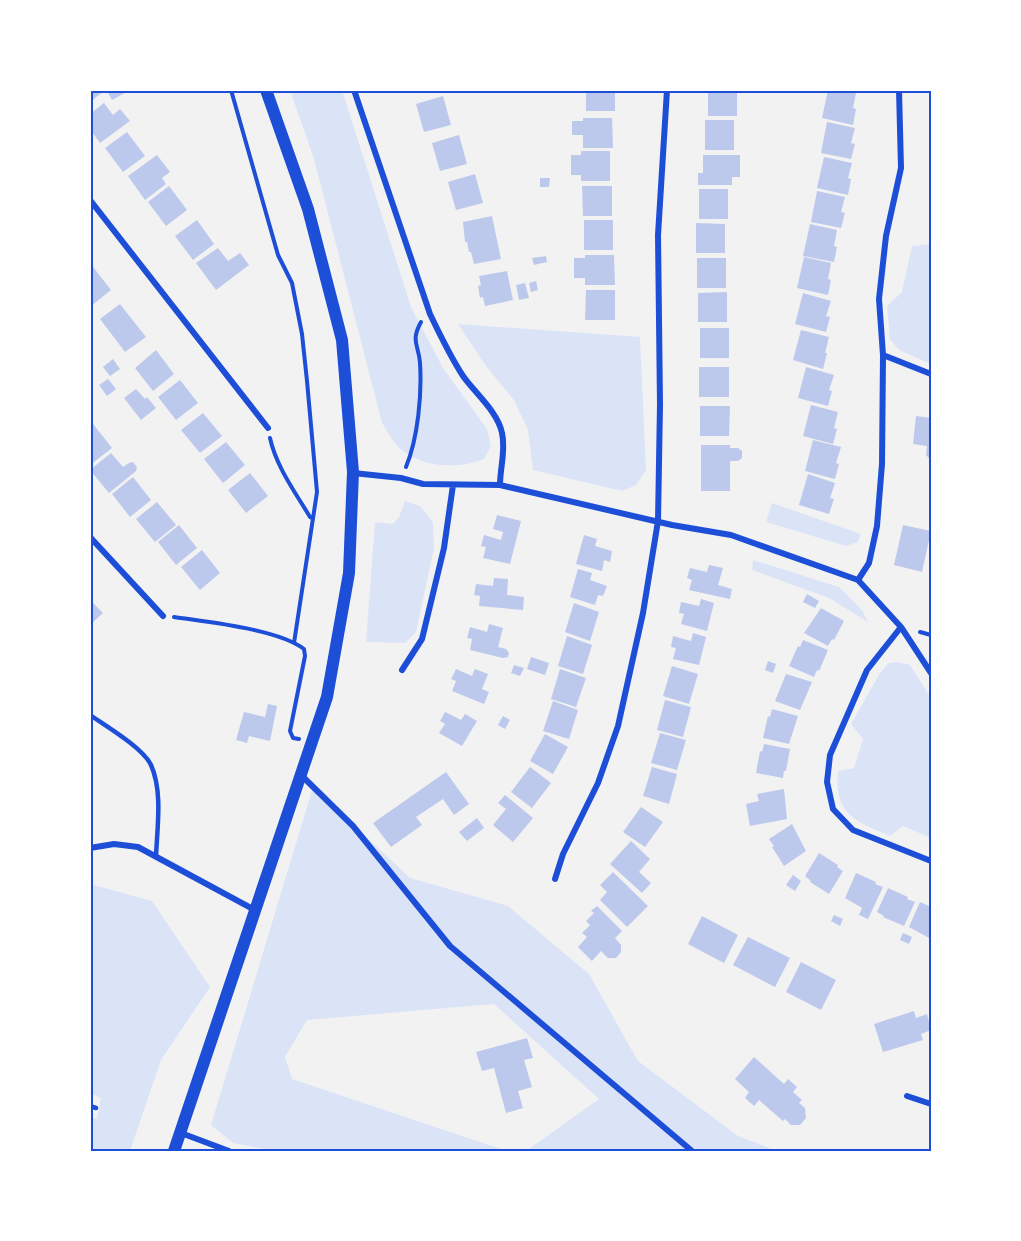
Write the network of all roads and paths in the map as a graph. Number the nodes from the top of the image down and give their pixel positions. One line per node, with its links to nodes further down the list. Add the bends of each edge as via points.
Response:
1 (231, 90): 15 (path, via 278,255 292,283 302,334 317,492)
2 (266, 90): 11 (main road, via 308,209 342,340)
3 (354, 90): 7 (street)
4 (667, 90): 16 (street, via 658,235)
5 (899, 90): 8 (street, via 901,168 886,237 879,299)
6 (90, 200): 10 (street)
7 (430, 314): 12 (path, via 415,334 420,365 417,428 413,451); 14 (street, via 463,376 502,430)
8 (883, 356): 9 (street); 18 (street, via 877,526 869,563)
9 (931, 374)
10 (268, 428): 15 (path, via 272,449 288,482)
11 (353, 472): 12 (street); 25 (main road, via 349,573 330,684)
12 (401, 478): 13 (street, via 423,484)
13 (453, 485): 14 (street); 22 (street, via 444,548 422,639)
14 (500, 485): 16 (street)
15 (313, 518): 21 (path)
16 (658, 521): 18 (street, via 731,535); 30 (street, via 618,726 598,783)
17 (90, 537): 19 (street)
18 (858, 580): 20 (street)
19 (163, 616): 21 (path, via 259,632)
20 (902, 627): 23 (street); 29 (street, via 867,670 830,755 827,782 833,809 853,830)
21 (294, 643): 25 (path, via 304,649 305,656 290,731 293,738)
22 (402, 670)
23 (931, 673)
24 (90, 715): 28 (lane, via 128,741 150,763 158,790)
25 (311, 743): 26 (main road)
26 (301, 775): 31 (main road); 39 (street, via 353,826 450,946)
27 (90, 848): 28 (street, via 114,844 138,847)
28 (156, 857): 31 (street)
29 (931, 861)
30 (555, 879)
31 (255, 910): 36 (main road)
32 (907, 1096): 33 (street)
33 (931, 1104)
34 (90, 1106): 35 (lane)
35 (96, 1108)
36 (181, 1133): 37 (main road); 38 (street)
37 (174, 1151)
38 (229, 1151)
39 (692, 1151)

